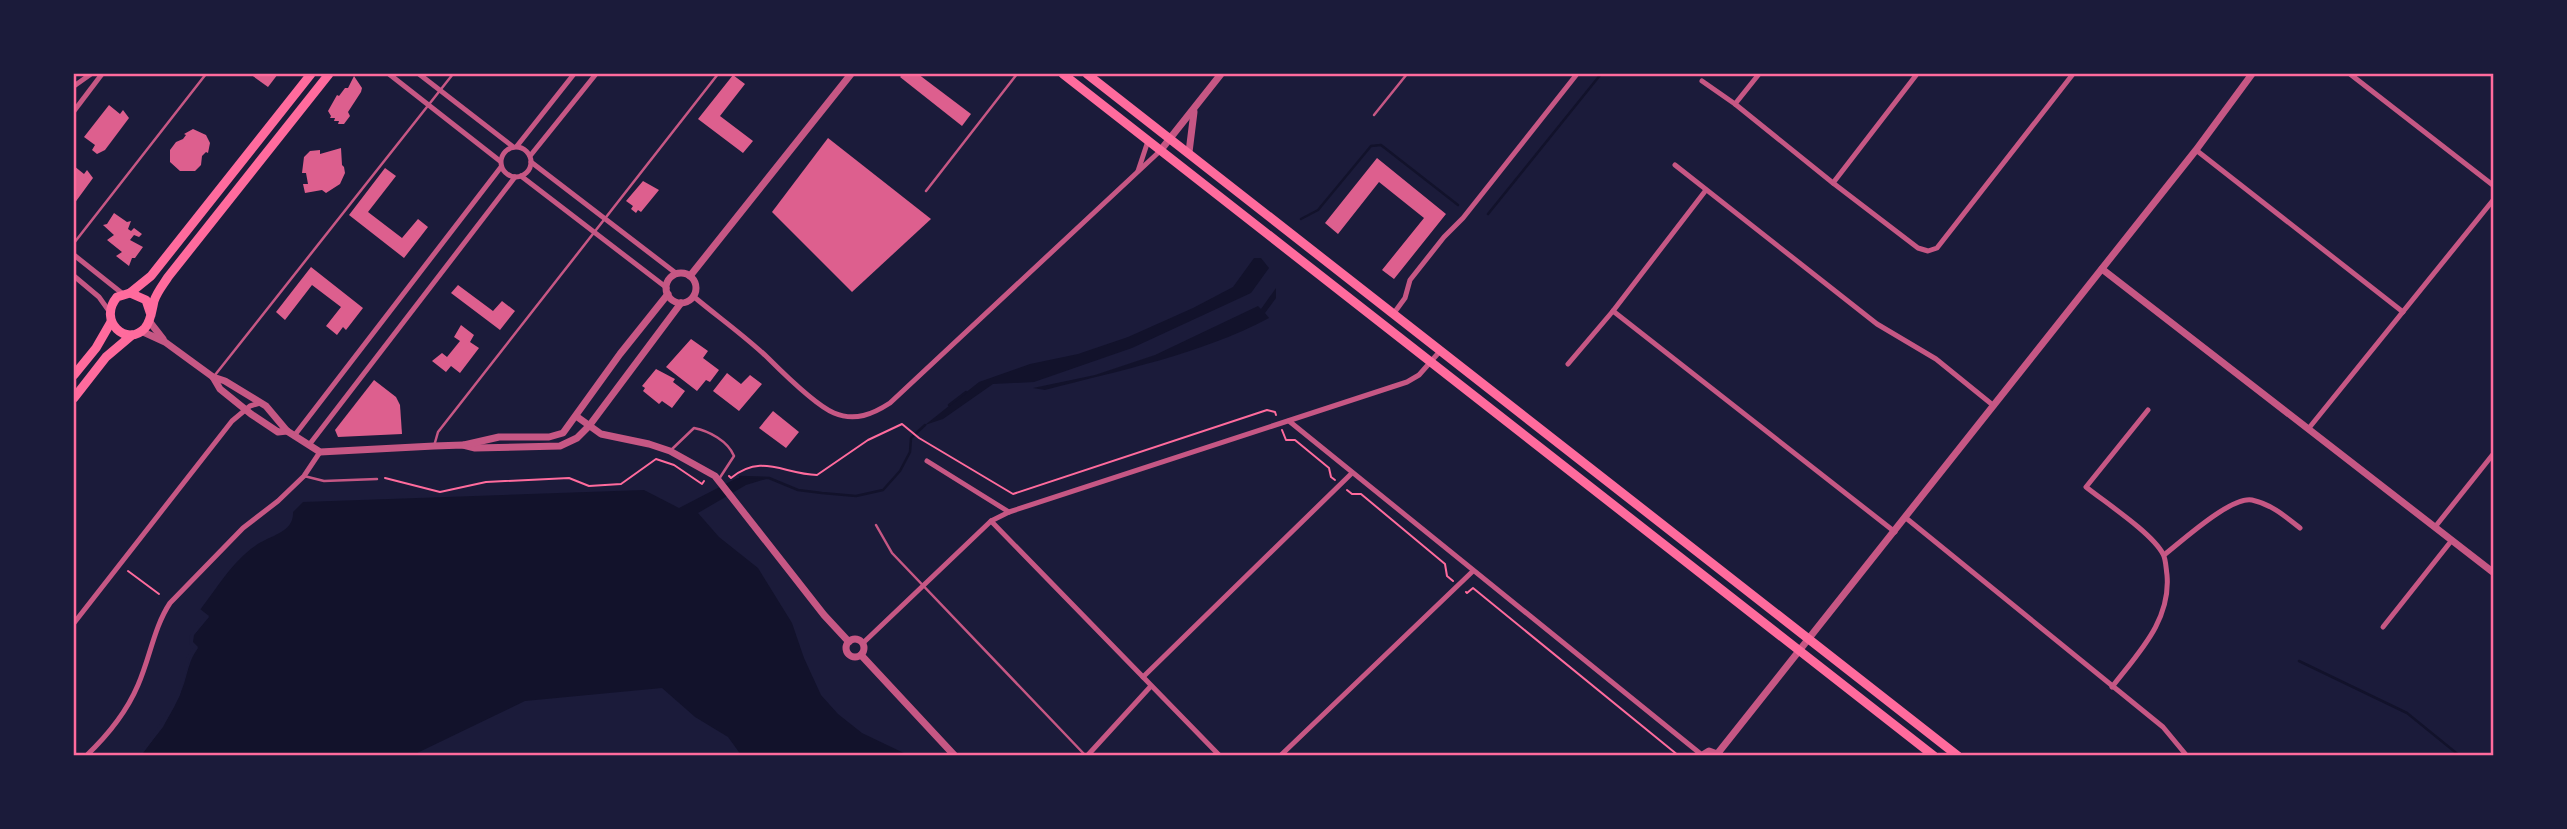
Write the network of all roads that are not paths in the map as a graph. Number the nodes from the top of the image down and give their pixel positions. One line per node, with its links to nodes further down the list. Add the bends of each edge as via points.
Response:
1 (91, 74): 25 (street)
2 (102, 74): 30 (street)
3 (206, 74): 50 (lane)
4 (311, 74): 57 (main road, via 151,276)
5 (329, 74): 64 (main road, via 168,277)
6 (389, 74): 27 (street)
7 (419, 74): 26 (street)
8 (453, 74): 26 (lane)
9 (575, 74): 34 (street)
10 (596, 74): 38 (street)
11 (718, 74): 48 (lane)
12 (851, 74): 55 (street)
13 (1017, 74): 46 (lane)
14 (1063, 74): 33 (main road)
15 (1087, 74): 32 (main road)
16 (1220, 74): 29 (street)
17 (1407, 74): 31 (lane)
18 (1577, 74): 63 (street, via 1410,280)
19 (1759, 74): 28 (street)
20 (1917, 74): 43 (street)
21 (2073, 74): 43 (street, via 1937,248 1927,251 1918,247)
22 (2252, 74): 35 (street)
23 (2350, 74): 44 (street)
24 (1702, 81): 28 (street)
25 (74, 86)
26 (440, 90): 27 (lane); 34 (street)
27 (428, 104): 39 (street); 72 (lane)
28 (1735, 104): 43 (street)
29 (1195, 107): 32 (street); 37 (street)
30 (74, 111)
31 (1374, 115)
32 (1171, 138): 36 (street); 37 (main road)
33 (1148, 141): 36 (main road); 41 (street)
34 (514, 146): 38 (street, via 525,149); 39 (street, via 502,155)
35 (2196, 149): 52 (street); 62 (street)
36 (1160, 150): 41 (street); 69 (main road)
37 (1189, 152): 63 (main road)
38 (531, 159): 42 (street, via 528,171); 48 (street)
39 (501, 164): 42 (street, via 507,174); 83 (street)
40 (1675, 165): 45 (street)
41 (1137, 174): 58 (street, via 890,403 871,415 834,413)
42 (518, 177): 49 (street); 84 (street)
43 (1833, 183)
44 (2494, 186)
45 (1706, 190): 60 (street); 75 (street, via 1877,324 1936,359)
46 (926, 191)
47 (2494, 200): 62 (street)
48 (605, 218): 49 (lane); 53 (street)
49 (593, 233): 56 (street); 86 (lane, via 438,432)
50 (74, 243)
51 (74, 255): 57 (street)
52 (2102, 269): 75 (street); 81 (street)
53 (677, 274): 55 (street); 56 (street)
54 (74, 276): 61 (street)
55 (690, 276): 58 (street, via 696,288)
56 (667, 291): 59 (street); 78 (street)
57 (127, 293): 61 (main road, via 112,304); 64 (main road, via 146,300)
58 (693, 296): 59 (street)
59 (681, 303): 80 (street)
60 (1613, 311): 70 (street); 101 (street)
61 (110, 312): 65 (main road)
62 (2403, 312): 81 (street)
63 (1394, 313): 68 (main road)
64 (150, 318): 66 (main road); 67 (street)
65 (111, 322): 66 (main road, via 120,332); 71 (main road)
66 (137, 332): 67 (street); 73 (main road, via 106,357)
67 (166, 342): 72 (street)
68 (1441, 350): 69 (street); 109 (main road)
69 (1432, 362): 79 (street, via 1407,382); 112 (main road)
70 (1568, 364)
71 (74, 375)
72 (213, 377): 74 (street); 76 (street, via 220,389)
73 (74, 398)
74 (261, 402): 76 (street); 82 (street)
75 (1994, 406): 96 (street)
76 (245, 409): 82 (street, via 278,432); 107 (street)
77 (2148, 410): 103 (street, via 2086,487)
78 (576, 416): 80 (street); 85 (street, via 564,433 557,435 499,437)
79 (1289, 421): 91 (street); 95 (street)
80 (589, 426): 85 (street, via 560,446); 87 (street, via 605,435)
81 (2309, 428): 99 (street)
82 (287, 431): 83 (street)
83 (294, 436): 84 (street)
84 (309, 445): 88 (street)
85 (463, 445): 86 (street)
86 (434, 446): 88 (street)
87 (670, 450): 94 (street); 94 (lane, via 694,428 723,441 734,456)
88 (320, 452): 92 (street)
89 (2494, 453): 99 (street)
90 (927, 461): 95 (street)
91 (1352, 472): 104 (street); 114 (street)
92 (304, 476): 93 (lane, via 324,481); 117 (street, via 243,528 170,603 138,687)
93 (377, 479)
94 (718, 480): 110 (street)
95 (1009, 512): 97 (street)
96 (1906, 518): 101 (street); 116 (street)
97 (991, 521): 106 (street); 114 (street)
98 (876, 525): 106 (lane, via 892,553)
99 (2435, 527): 102 (street)
100 (2300, 528): 103 (street, via 2274,508 2249,499 2224,508)
101 (1895, 531): 109 (street)
102 (2452, 540): 105 (street); 108 (street)
103 (2164, 555): 116 (street, via 2165,606 2154,633)
104 (1473, 570): 121 (street); 122 (street)
105 (2494, 573)
106 (923, 586): 111 (street); 119 (lane)
107 (74, 623)
108 (2383, 627)
109 (1811, 639): 112 (street); 125 (main road)
110 (849, 642): 111 (street); 113 (street, via 848,653)
111 (863, 643): 113 (street)
112 (1801, 650): 123 (street); 124 (main road)
113 (861, 655): 118 (street)
114 (1143, 677): 115 (street)
115 (1151, 686): 119 (street); 120 (street)
116 (2112, 687): 126 (street, via 2163,727)
117 (86, 755)
118 (955, 755)
119 (1086, 755)
120 (1220, 755)
121 (1280, 755)
122 (1702, 755): 123 (street, via 1709,751)
123 (1719, 755)
124 (1934, 755)
125 (1958, 755)
126 (2187, 755)

